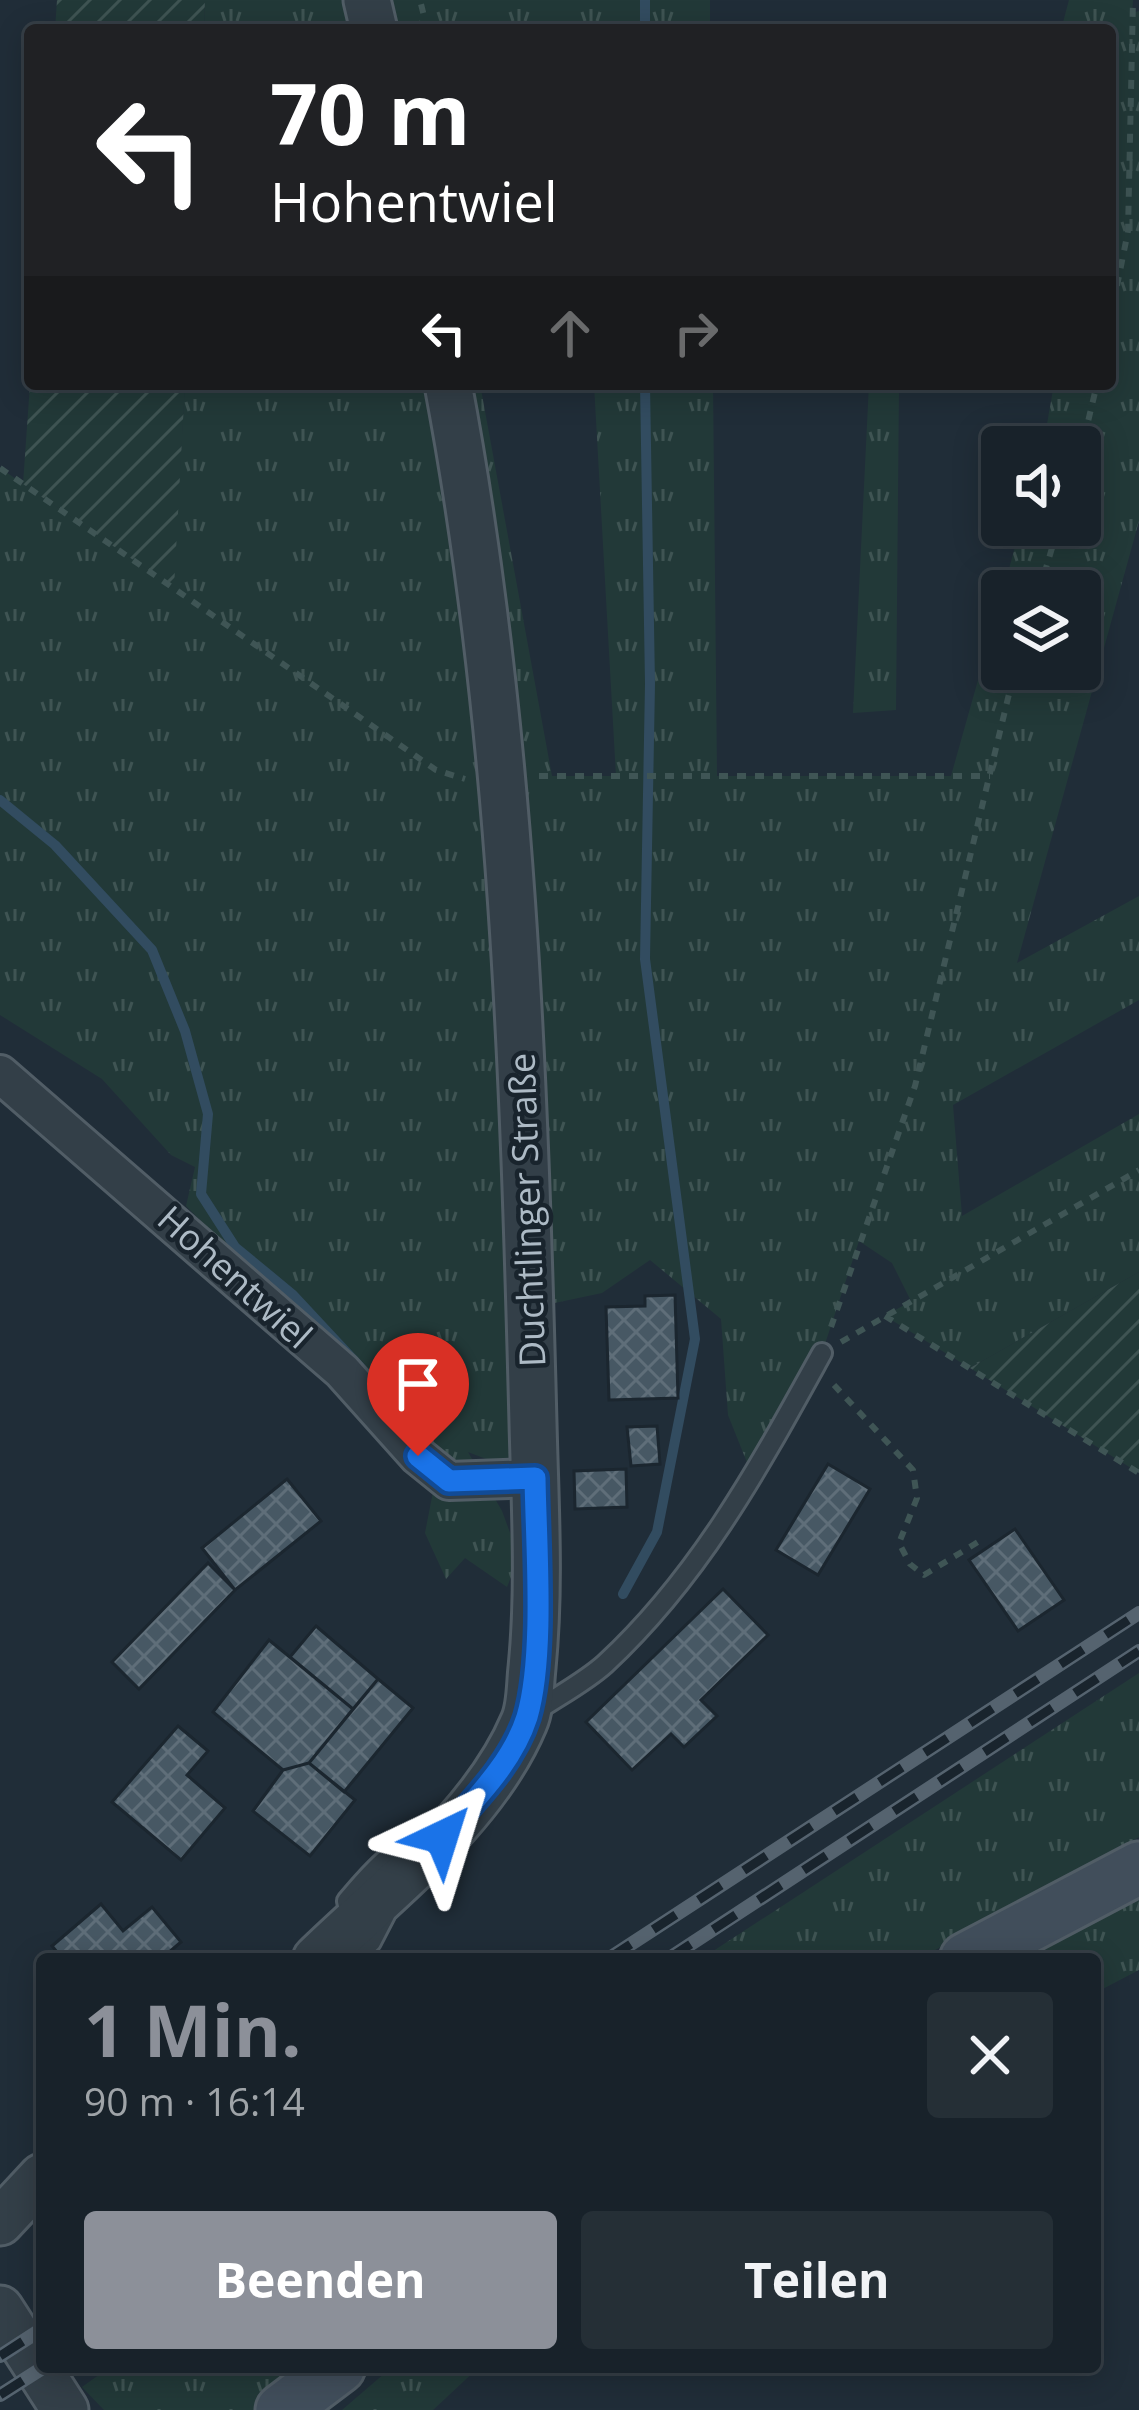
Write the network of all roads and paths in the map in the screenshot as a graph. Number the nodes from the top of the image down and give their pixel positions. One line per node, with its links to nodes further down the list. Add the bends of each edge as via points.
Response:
1 (1133, 0): 2 (path, via 1128,231)
2 (1116, 291)
3 (449, 390): 9 (street, Duchtlinger Straße)
4 (1096, 390): 5 (path)
5 (1087, 426)
6 (0, 468): 9 (path, via 436,770)
7 (1011, 690): 8 (path)
8 (990, 776): 9 (path); 13 (path, via 915,1086)
9 (506, 785): 15 (street, Duchtlinger Straße)
10 (0, 1074): 15 (street, Hohentwiel, via 342,1371 449,1481)
11 (1139, 1170): 12 (path)
12 (885, 1316): 13 (path); 14 (path)
13 (819, 1359): 16 (path, via 913,1470 917,1498 899,1543 910,1564 924,1575 938,1571); 17 (lane, via 754,1480 691,1570 603,1666)
14 (1139, 1473)
15 (535, 1478): 17 (street, Duchtlinger Straße, via 538,1609)
16 (978, 1542)
17 (527, 1717): 18 (street, Duchtlinger Straße, via 498,1772)
18 (460, 1816): 20 (street, Duchtlinger Straße, via 394,1883); 20 (lane, via 397,1846 347,1901)
19 (1139, 1868): 21 (main road)
20 (352, 1942)
21 (977, 1953)
22 (36, 2183): 23 (street)
23 (0, 2222)
24 (0, 2309): 25 (street)
25 (36, 2365)
26 (41, 2373): 28 (street)
27 (331, 2373): 29 (main road)
28 (65, 2410)
29 (283, 2410)

